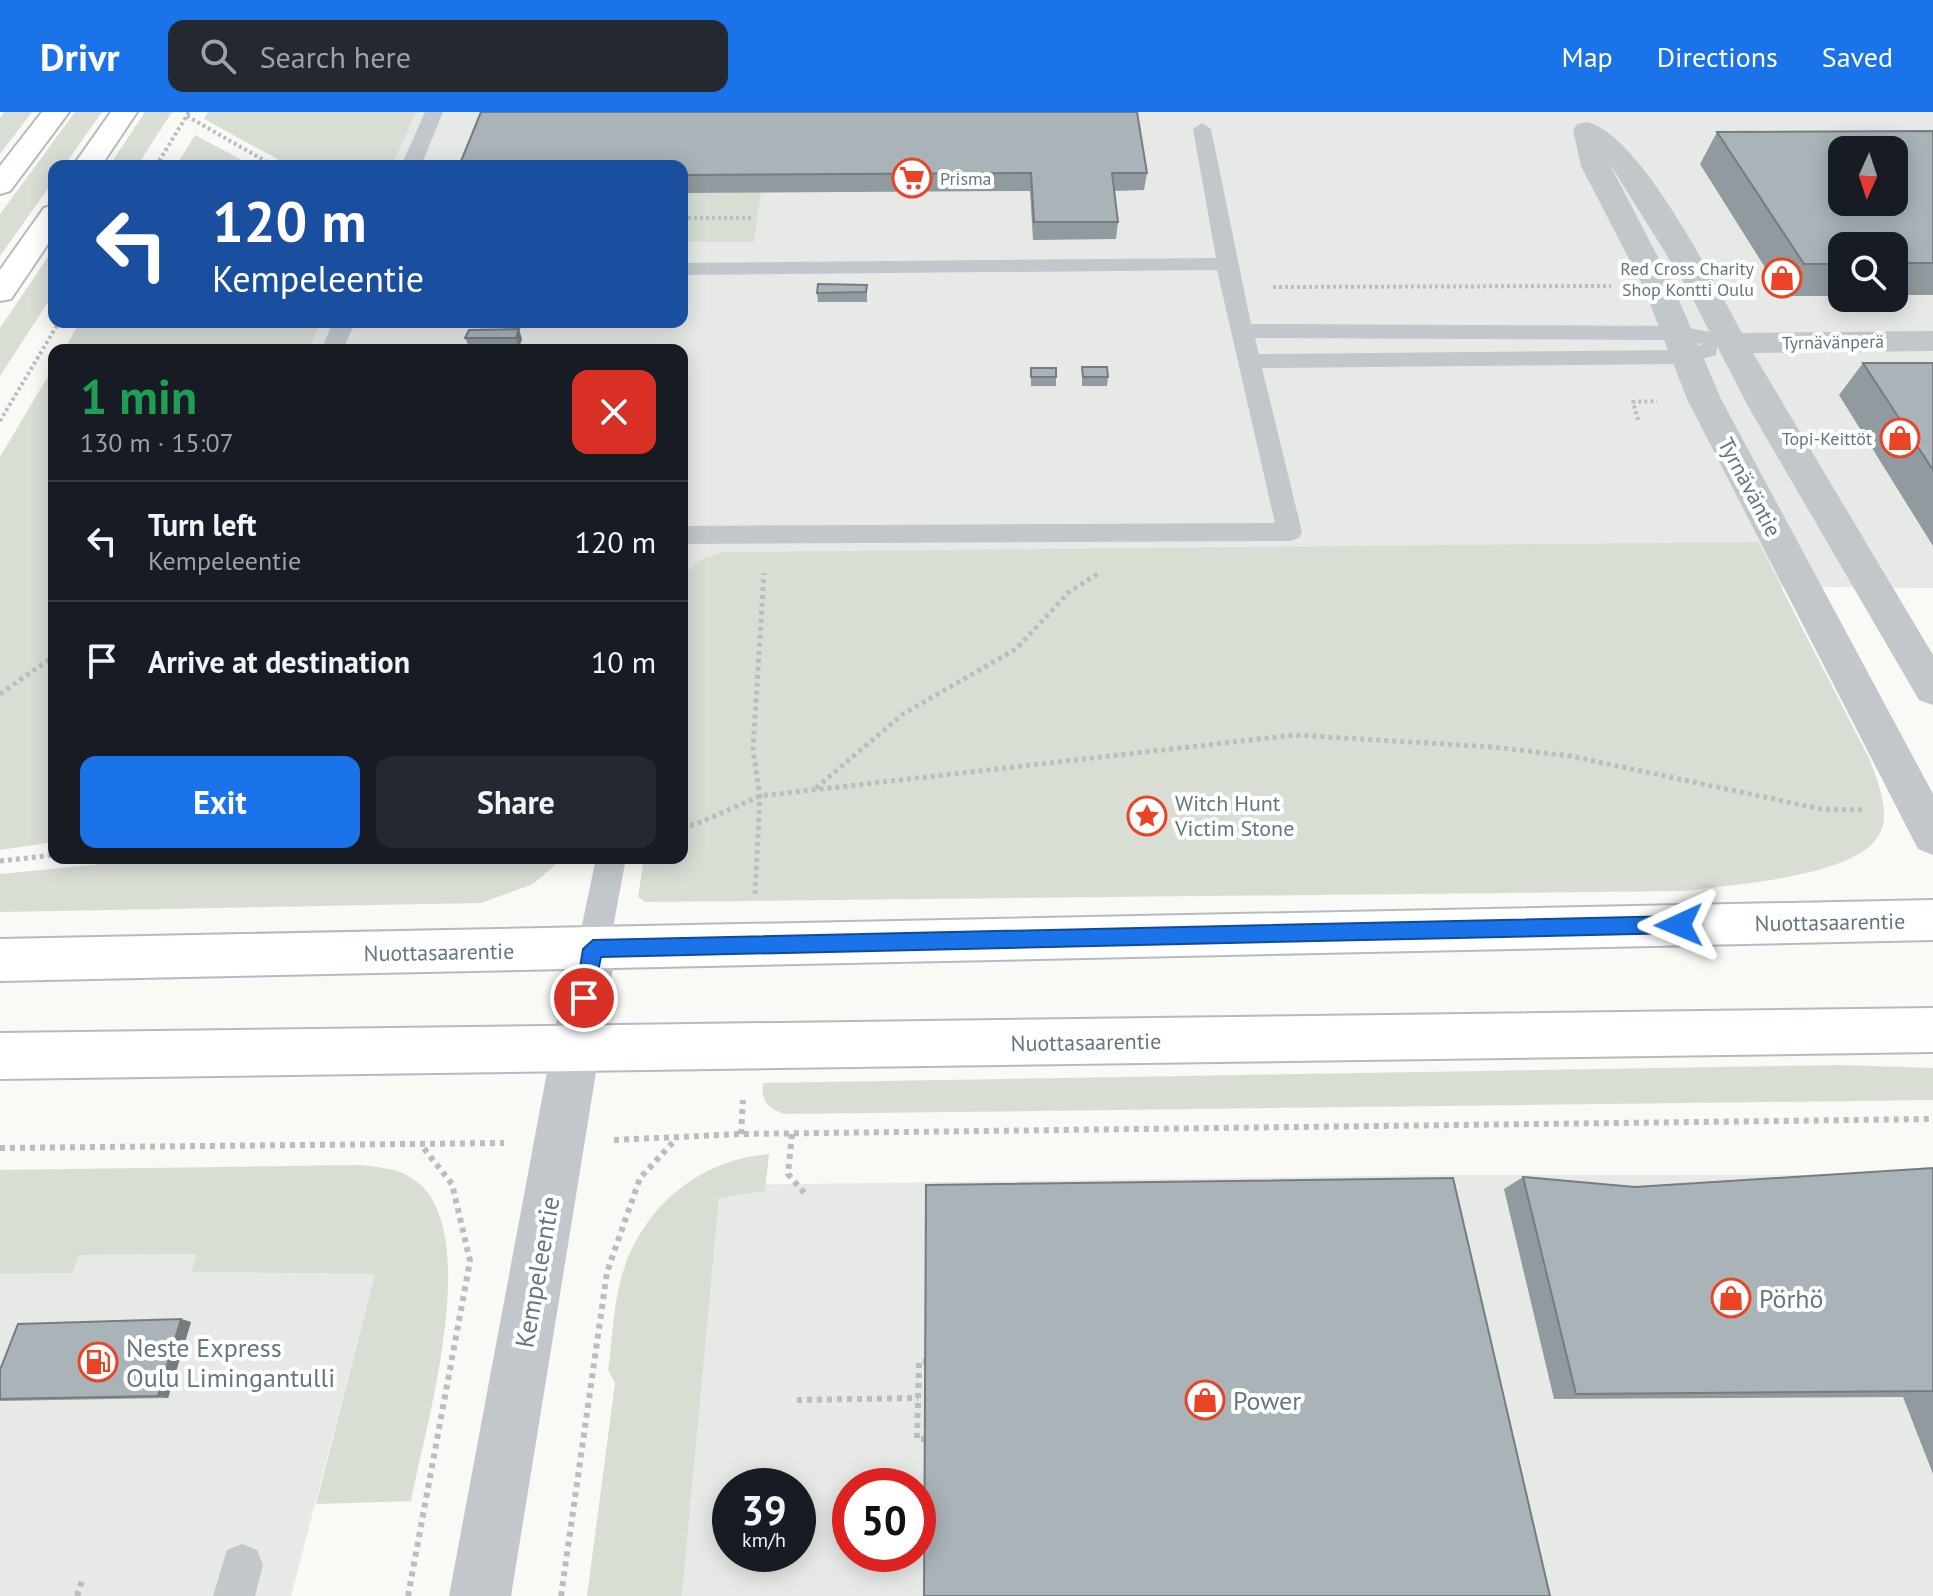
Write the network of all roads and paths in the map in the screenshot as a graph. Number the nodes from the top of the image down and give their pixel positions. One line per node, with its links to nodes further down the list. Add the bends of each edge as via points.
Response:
1 (56, 112): 11 (main road)
2 (124, 112): 7 (main road)
3 (434, 112): 10 (lane)
4 (188, 114): 8 (path); 9 (path)
5 (1580, 121): 21 (street, Tyrnäväntie, via 1626,162); 22 (street, Tyrnäväntie, via 1595,166 1658,286)
6 (1202, 129): 15 (lane)
7 (91, 160)
8 (160, 160)
9 (264, 160)
10 (414, 160)
11 (0, 185)
12 (688, 218): 13 (path)
13 (753, 218)
14 (48, 223): 17 (main road)
15 (1226, 264): 16 (lane); 19 (lane)
16 (688, 269)
17 (0, 292)
18 (55, 328): 24 (path)
19 (1242, 331): 22 (lane); 23 (lane)
20 (1933, 341): 21 (street, Tyrnävänperä)
21 (1733, 343): 22 (lane); 29 (street, Tyrnäväntie)
22 (1681, 345): 23 (lane); 33 (street, Tyrnäväntie)
23 (1249, 361): 25 (lane, via 1290,532)
24 (0, 421)
25 (1156, 532): 27 (lane); 31 (path, via 1069,592 1016,649 903,714)
26 (688, 535): 27 (lane)
27 (766, 535): 32 (path, via 753,750)
28 (48, 660): 30 (path)
29 (1933, 689)
30 (0, 694)
31 (816, 789): 32 (path); 33 (path, via 1294,735 1570,756 1821,809)
32 (760, 796): 34 (path); 39 (path)
33 (1927, 824)
34 (688, 825)
35 (48, 856): 36 (path)
36 (0, 861)
37 (610, 864): 40 (lane)
38 (1933, 920): 39 (main road, Nuottasaarentie)
39 (753, 945): 40 (main road, Nuottasaarentie)
40 (593, 949): 41 (main road, Nuottasaarentie); 44 (street, Kempeleentie)
41 (0, 960)
42 (1933, 1030): 43 (main road, Nuottasaarentie)
43 (747, 1044): 44 (main road, Nuottasaarentie); 47 (path)
44 (576, 1047): 45 (main road, Nuottasaarentie); 50 (street, Kempeleentie)
45 (0, 1056)
46 (1933, 1119): 48 (path)
47 (741, 1134): 48 (path); 49 (path)
48 (792, 1134): 53 (path, via 788,1174)
49 (677, 1139): 50 (path); 62 (path, via 640,1178 607,1272)
50 (560, 1140): 51 (path); 61 (street, Kempeleentie)
51 (422, 1146): 52 (path); 60 (path, via 452,1184 470,1261)
52 (0, 1148)
53 (807, 1196)
54 (927, 1361): 55 (path, via 919,1362)
55 (918, 1398): 56 (path); 57 (path, via 917,1439)
56 (797, 1400)
57 (926, 1439)
58 (83, 1577): 59 (path)
59 (77, 1596)
60 (408, 1596)
61 (480, 1596)
62 (561, 1596)

